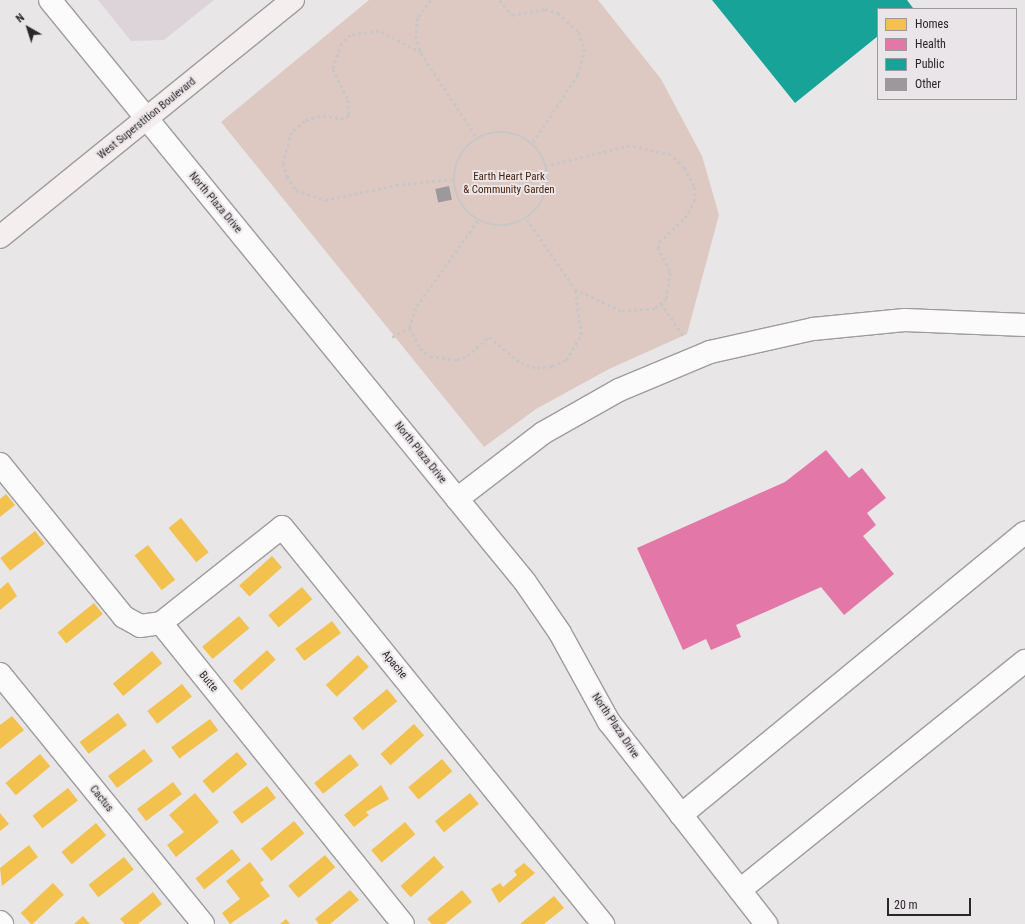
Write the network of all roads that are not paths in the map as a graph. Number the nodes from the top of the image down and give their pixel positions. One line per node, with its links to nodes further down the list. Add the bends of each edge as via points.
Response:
1 (50, 0): 3 (street, North Plaza Drive)
2 (293, 0): 3 (main road, West Superstition Boulevard)
3 (146, 119): 4 (main road, West Superstition Boulevard); 7 (street, North Plaza Drive)
4 (0, 237)
5 (1025, 325): 7 (street, via 905,320 821,328 694,359 619,390 542,433)
6 (0, 464): 9 (street, via 124,617 140,626)
7 (457, 499): 12 (street, North Plaza Drive, via 525,582 560,633 609,722)
8 (1025, 532): 12 (street)
9 (160, 623): 15 (street, Butte); 16 (street, Apache, via 282,527)
10 (1025, 661): 13 (street)
11 (0, 674): 14 (street, Cactus)
12 (681, 815): 13 (street, North Plaza Drive)
13 (740, 890): 17 (street, North Plaza Drive)
14 (203, 924)
15 (403, 924)
16 (603, 924)
17 (766, 924)

